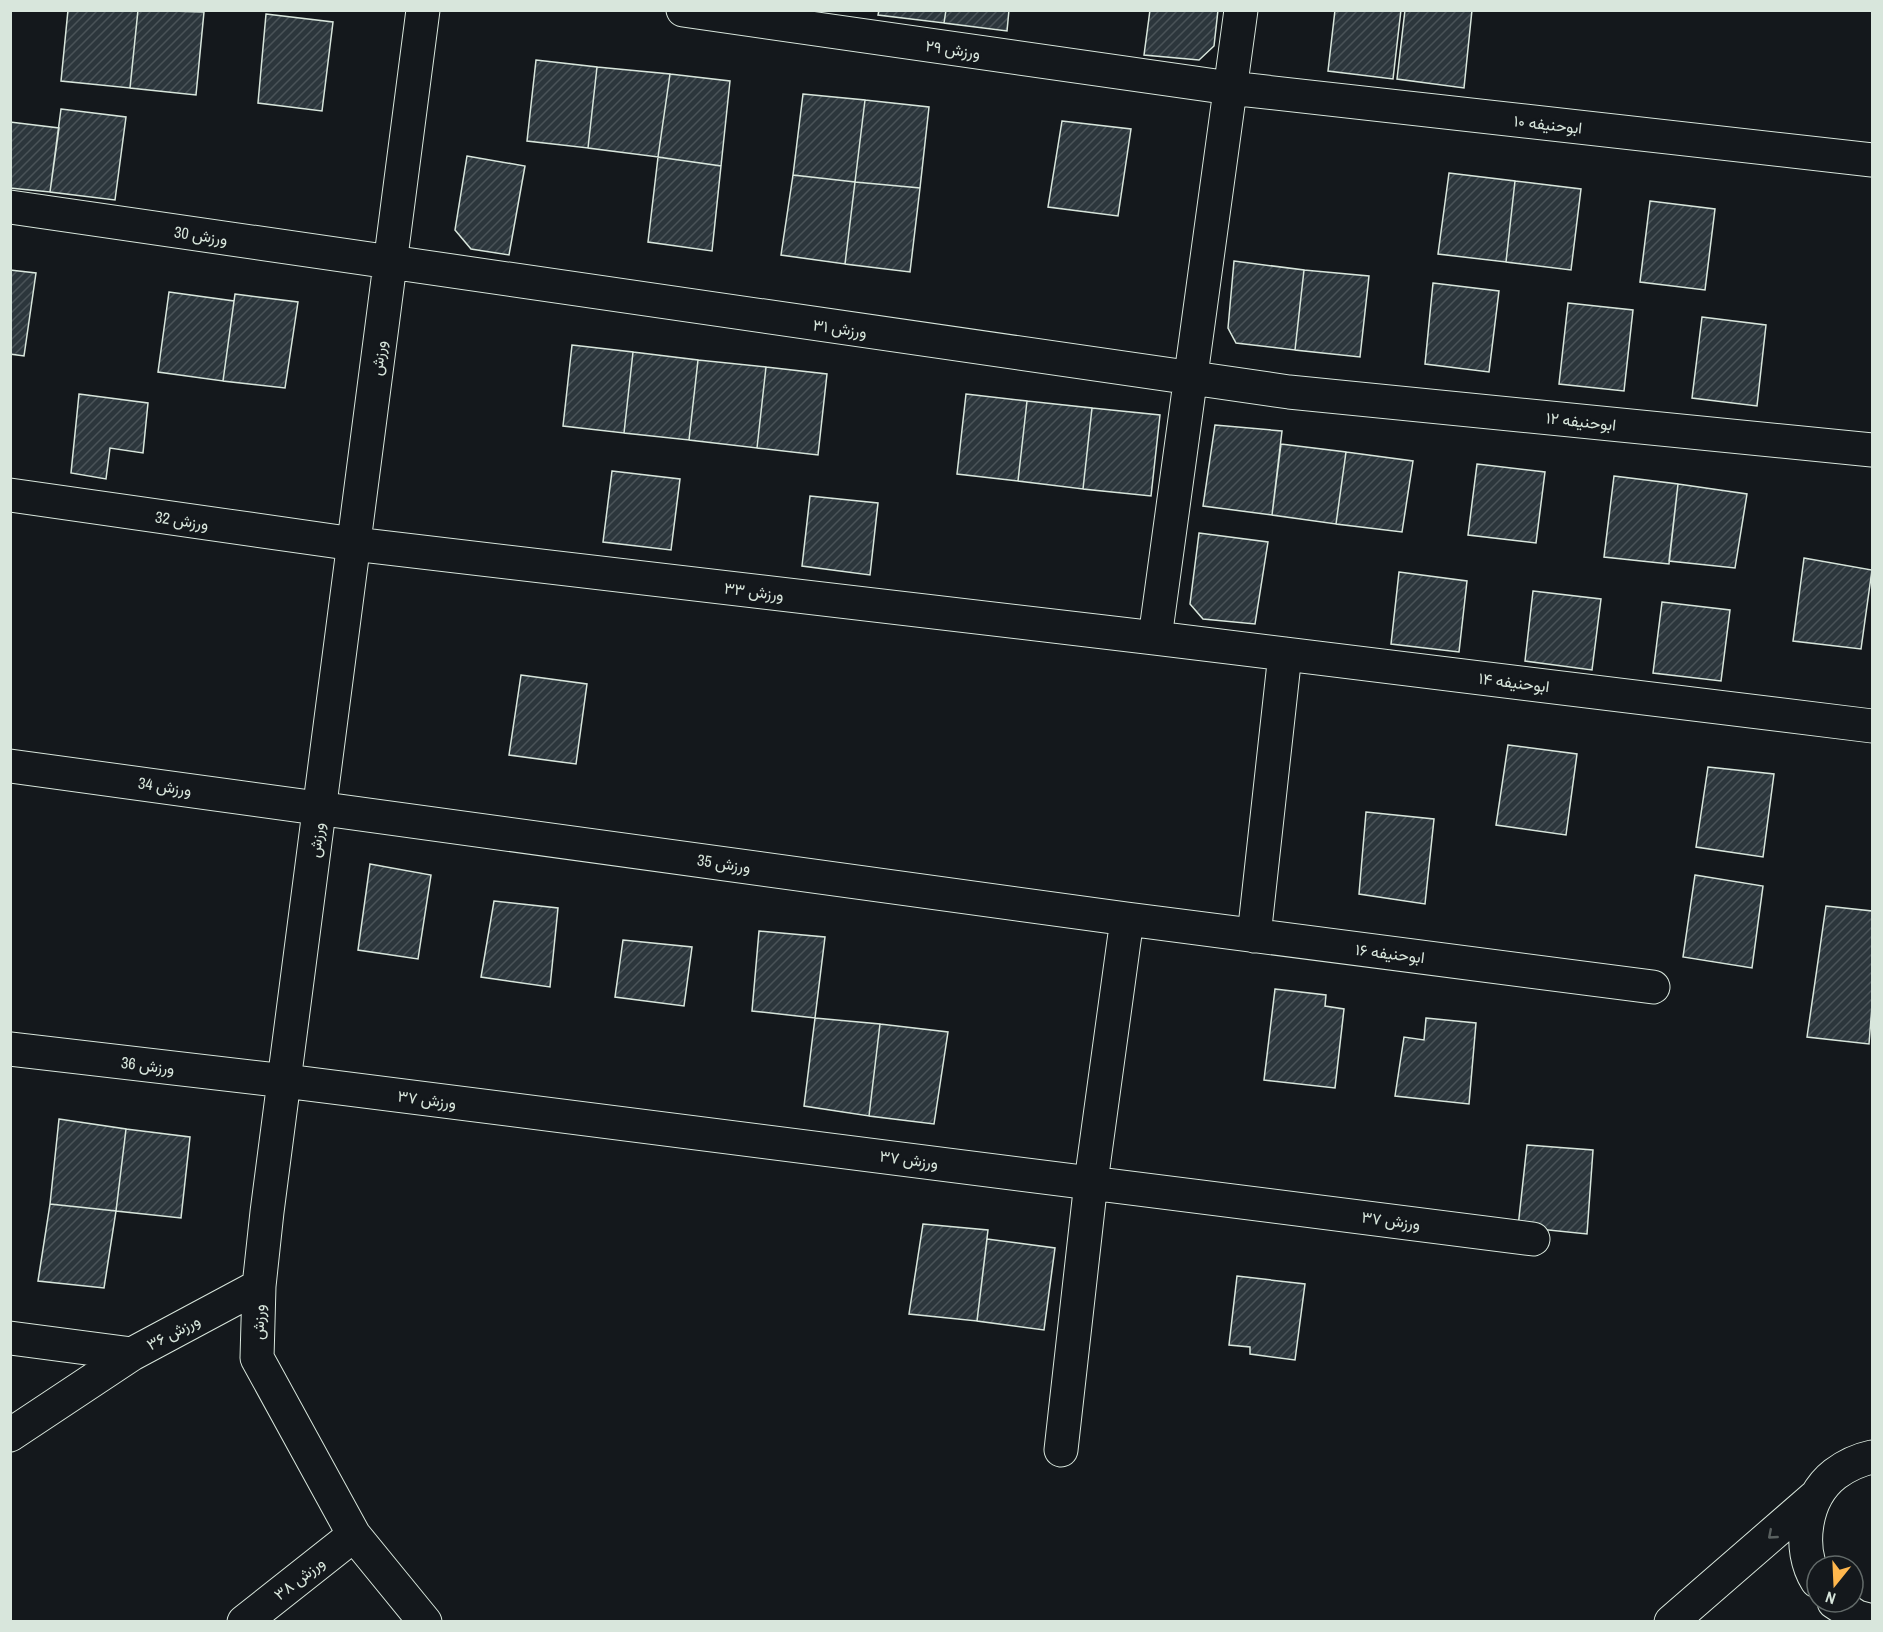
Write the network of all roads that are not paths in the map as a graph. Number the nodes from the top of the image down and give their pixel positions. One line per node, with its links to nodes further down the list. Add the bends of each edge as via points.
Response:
1 (423, 10): 7 (street, ورزش)
2 (683, 10): 4 (street, ورزش ۲۹)
3 (1240, 10): 4 (street)
4 (1227, 87): 5 (street, ابوحنیفه ۱۰); 8 (street)
5 (1872, 160)
6 (10, 207): 7 (street, ورزش 30)
7 (391, 263): 8 (street, ورزش ۳۱); 12 (street, ورزش)
8 (1190, 378): 9 (street, ورزش ۳۱); 13 (street)
9 (1289, 392): 10 (street, ابوحنیفه ۱۲)
10 (1872, 450)
11 (10, 495): 12 (street, ورزش 32)
12 (354, 544): 13 (street, ورزش ۳۳); 17 (street, ورزش)
13 (1155, 638): 14 (street, ابوحنیفه ۱۴)
14 (1285, 654): 15 (street, ابوحنیفه ۱۴); 19 (street)
15 (1872, 726)
16 (10, 766): 17 (street, ورزش 34)
17 (320, 807): 18 (street, ورزش 35); 22 (street, ورزش)
18 (1127, 919): 19 (street, ابوحنیفه ۱۶); 23 (street)
19 (1254, 936): 20 (street, ابوحنیفه ۱۶)
20 (1653, 987)
21 (10, 1049): 22 (street, ورزش 36)
22 (285, 1081): 23 (street, ورزش ۳۷); 25 (street, ورزش)
23 (1091, 1182): 24 (street, ورزش ۳۷); 29 (street)
24 (1533, 1239)
25 (259, 1286): 27 (street, ورزش ۳۶); 32 (street, ورزش, via 257,1359)
26 (10, 1338): 27 (street, ورزش ۳۶)
27 (132, 1354): 28 (street)
28 (10, 1435)
29 (1060, 1450)
30 (1872, 1457): 31 (street, via 1855,1461 1833,1476)
31 (1816, 1496): 33 (street, via 1806,1523); 36 (street, one-way to 36)
32 (354, 1535): 34 (street, ورزش ۳۸); 35 (street, ورزش)
33 (1807, 1554)
34 (244, 1622)
35 (425, 1622)
36 (1671, 1622)

